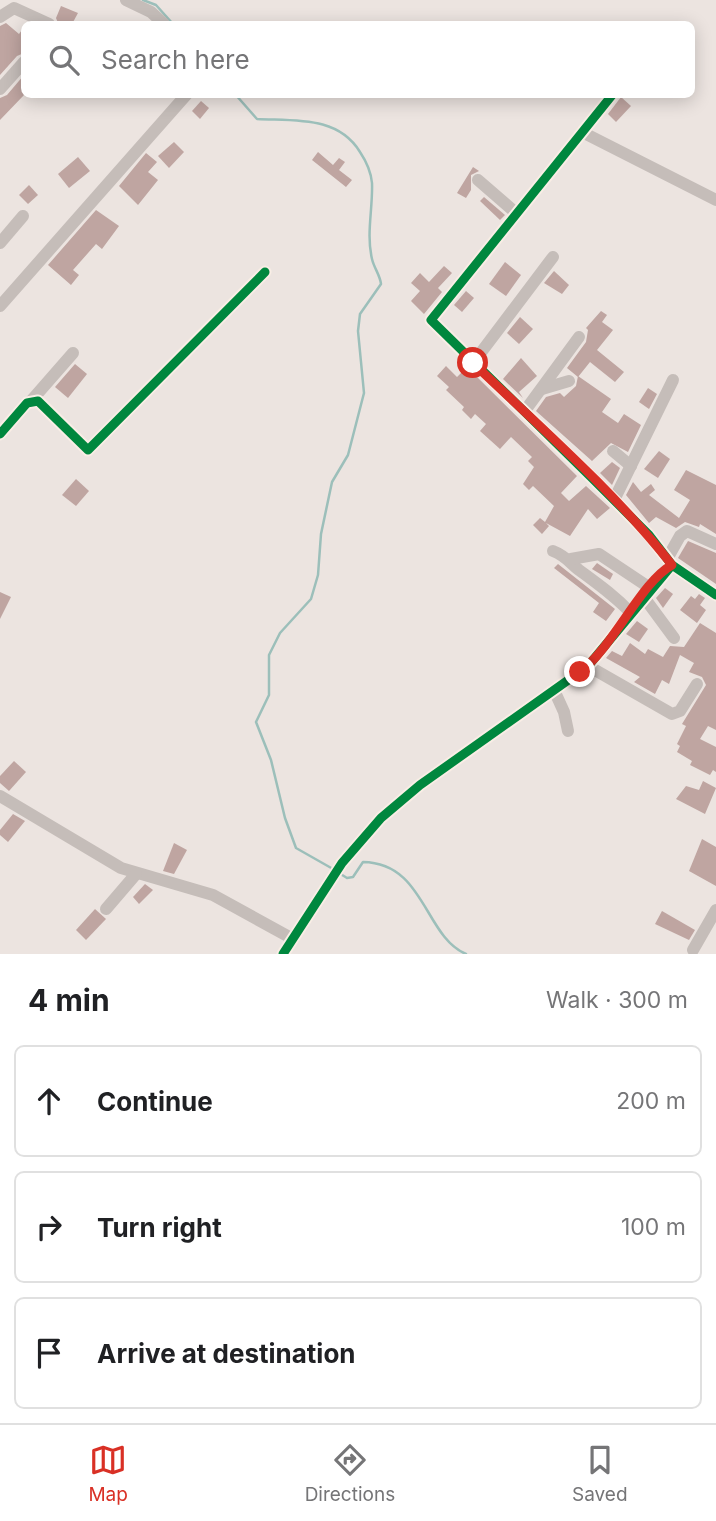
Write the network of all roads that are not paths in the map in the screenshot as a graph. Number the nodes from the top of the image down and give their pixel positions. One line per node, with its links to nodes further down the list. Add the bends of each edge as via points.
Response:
1 (126, 0): 4 (street)
2 (0, 17): 3 (street, via 14,8)
3 (42, 21)
4 (161, 21)
5 (21, 65): 6 (street)
6 (0, 89)
7 (183, 98): 17 (street)
8 (609, 98): 9 (street)
9 (582, 132): 11 (street); 12 (street)
10 (478, 180): 12 (street)
11 (716, 200)
12 (516, 213): 20 (street, via 431,320)
13 (23, 216): 14 (street)
14 (0, 243)
15 (553, 257): 20 (street)
16 (265, 272): 24 (street, via 88,450 38,401)
17 (0, 306)
18 (579, 337): 23 (street)
19 (73, 353): 24 (street)
20 (473, 363): 25 (street)
21 (673, 380): 28 (street)
22 (569, 381): 23 (street)
23 (541, 390): 25 (street)
24 (31, 401): 26 (street)
25 (524, 412): 29 (street)
26 (0, 434)
27 (613, 451): 28 (street)
28 (631, 466): 29 (street)
29 (614, 500): 33 (street)
30 (716, 544): 33 (street, via 687,531 680,536)
31 (553, 551): 32 (street)
32 (571, 559): 34 (street, via 598,554); 36 (street)
33 (670, 562): 34 (street); 35 (street)
34 (647, 592): 36 (street); 37 (street)
35 (716, 595)
36 (631, 613): 38 (street)
37 (674, 638)
38 (588, 666): 39 (street, via 672,714 680,711); 40 (street)
39 (697, 684)
40 (554, 690): 41 (street); 46 (street, via 381,818 342,863)
41 (568, 731)
42 (0, 796): 43 (street)
43 (136, 874): 44 (street); 46 (street, via 213,895)
44 (106, 909)
45 (716, 910): 47 (street)
46 (293, 939): 48 (street)
47 (693, 950)
48 (283, 954)

